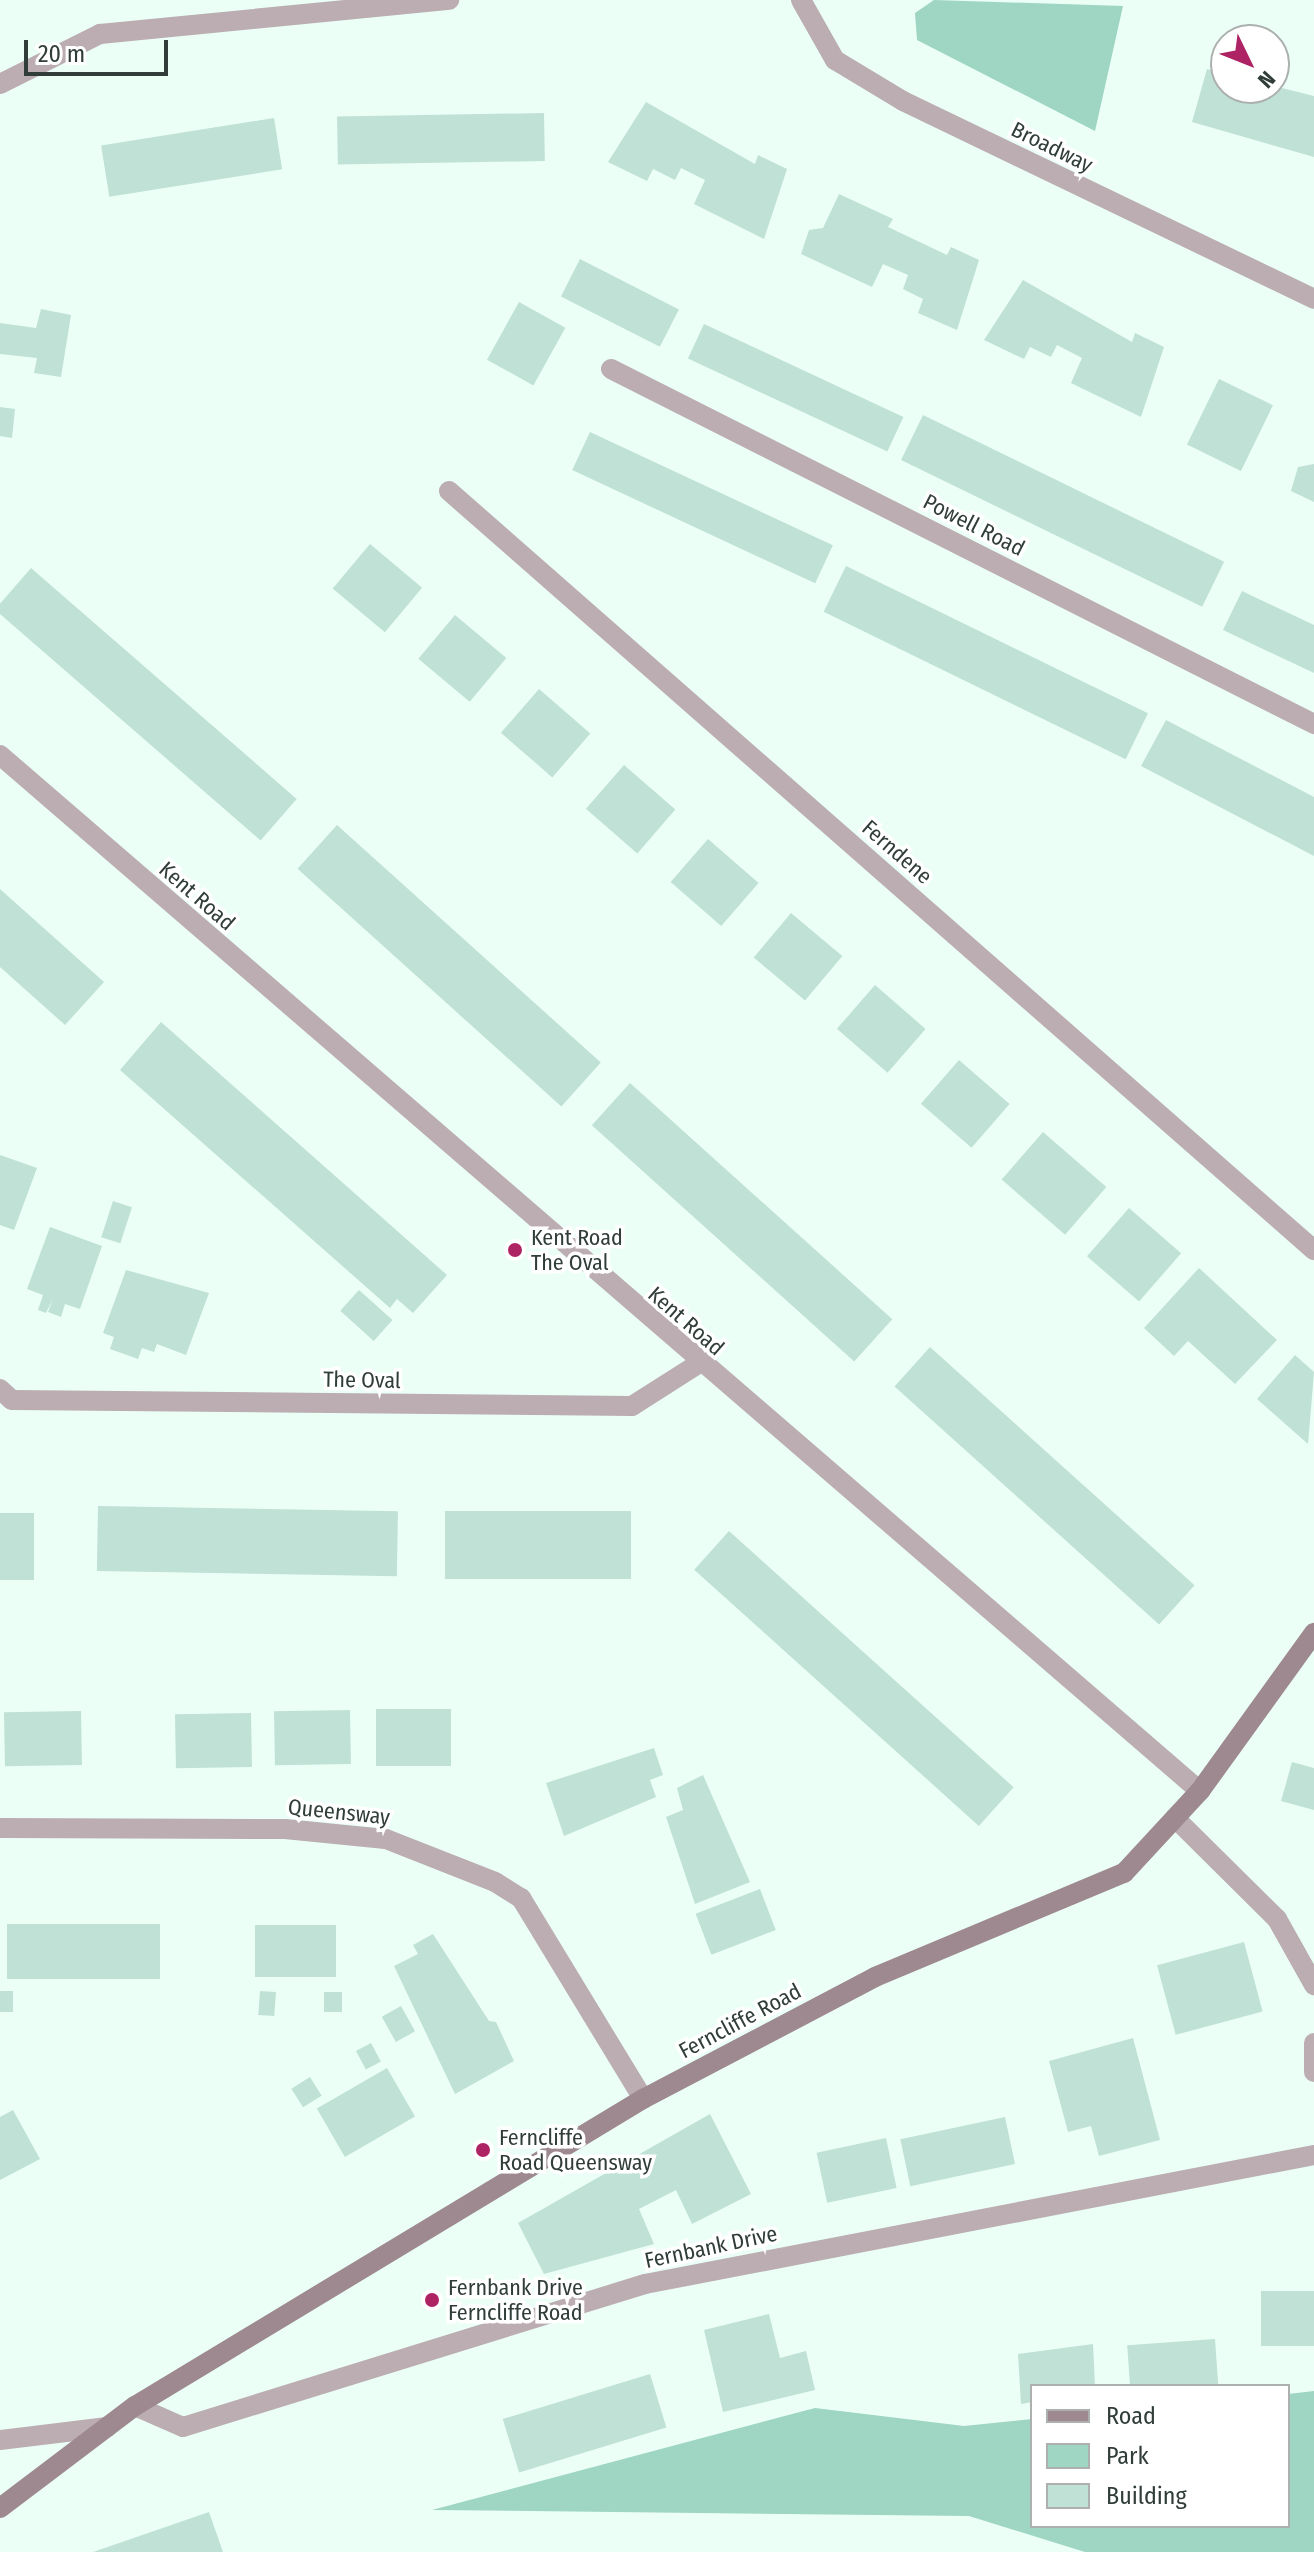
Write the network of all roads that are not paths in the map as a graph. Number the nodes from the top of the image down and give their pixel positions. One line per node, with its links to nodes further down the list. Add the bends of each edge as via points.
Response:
1 (449, 0): 3 (street, via 100,34)
2 (801, 0): 4 (street, Broadway, via 835,60 903,101)
3 (0, 84)
4 (1314, 299)
5 (611, 369): 7 (street, Powell Road)
6 (449, 491): 9 (street, Ferndene)
7 (1314, 724)
8 (0, 755): 10 (street, Kent Road)
9 (1314, 1250)
10 (698, 1364): 11 (street, The Oval, via 632,1406); 13 (street, Kent Road)
11 (4, 1397)
12 (1314, 1633): 13 (street, Ferncliffe Road)
13 (1200, 1791): 14 (street, Ferncliffe Road)
14 (1175, 1818): 16 (street, via 1277,1919); 19 (street, Ferncliffe Road, via 1124,1873 875,1977)
15 (0, 1828): 19 (street, Queensway, via 285,1829 386,1839 495,1882 521,1898)
16 (1314, 1985)
17 (1314, 2043): 18 (street)
18 (1314, 2072)
19 (643, 2099): 21 (street, Ferncliffe Road)
20 (1314, 2155): 21 (street, Fernbank Drive, via 645,2284 183,2427)
21 (135, 2406): 22 (street, Ferncliffe Road)
22 (107, 2427): 23 (street); 24 (street, Ferncliffe Road)
23 (0, 2440)
24 (0, 2508)

